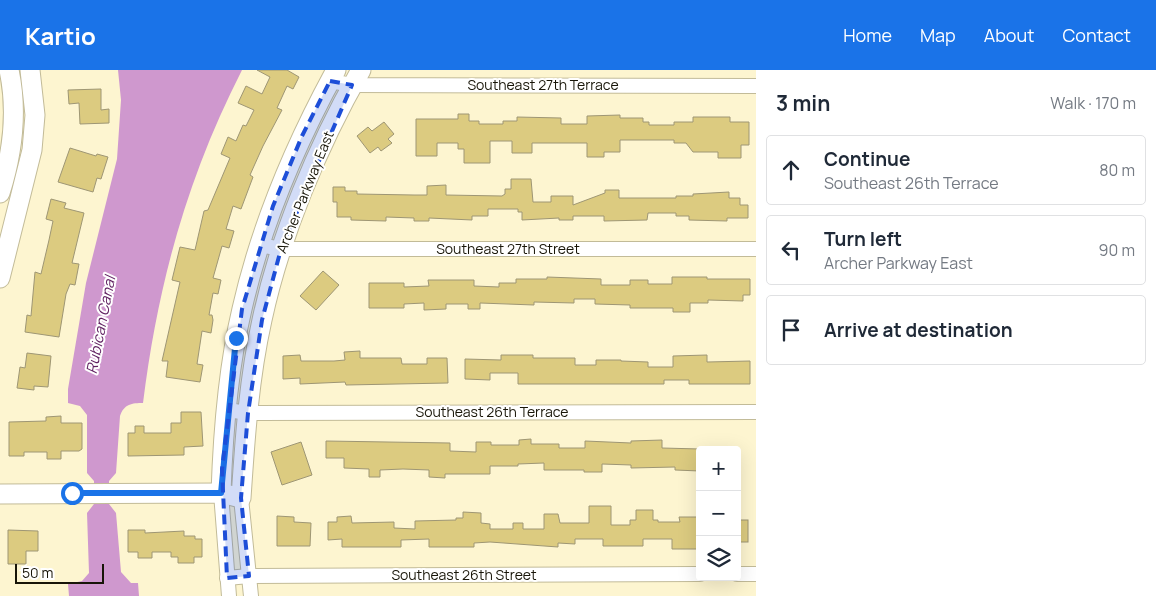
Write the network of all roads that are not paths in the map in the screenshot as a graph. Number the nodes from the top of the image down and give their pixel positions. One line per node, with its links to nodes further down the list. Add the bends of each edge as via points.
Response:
1 (9, 70): 6 (street, via 14,128)
2 (30, 70): 10 (street, via 35,115 32,150)
3 (333, 75): 4 (street, Southeast 27th Terrace); 7 (street, Archer Parkway East, via 291,161)
4 (356, 77): 5 (street, Southeast 27th Terrace); 8 (street, Archer Parkway East)
5 (756, 86)
6 (0, 193)
7 (260, 245): 8 (street, Southeast 27th Street); 11 (street, Archer Parkway East, via 242,309)
8 (281, 249): 9 (street, Southeast 27th Street); 13 (street, Archer Parkway East, via 262,320)
9 (756, 249)
10 (0, 278)
11 (227, 410): 13 (street, Southeast 26th Terrace); 14 (street, Archer Parkway East)
12 (756, 412): 13 (street, Southeast 26th Terrace)
13 (248, 413): 16 (street, Archer Parkway East)
14 (221, 493): 15 (street); 16 (street); 21 (street)
15 (0, 494)
16 (241, 498): 20 (street)
17 (696, 574): 20 (street, Southeast 26th Street)
18 (741, 574): 19 (street)
19 (756, 574)
20 (249, 576): 21 (street, Southeast 26th Street); 23 (street)
21 (227, 578): 22 (street)
22 (229, 596)
23 (251, 596)

